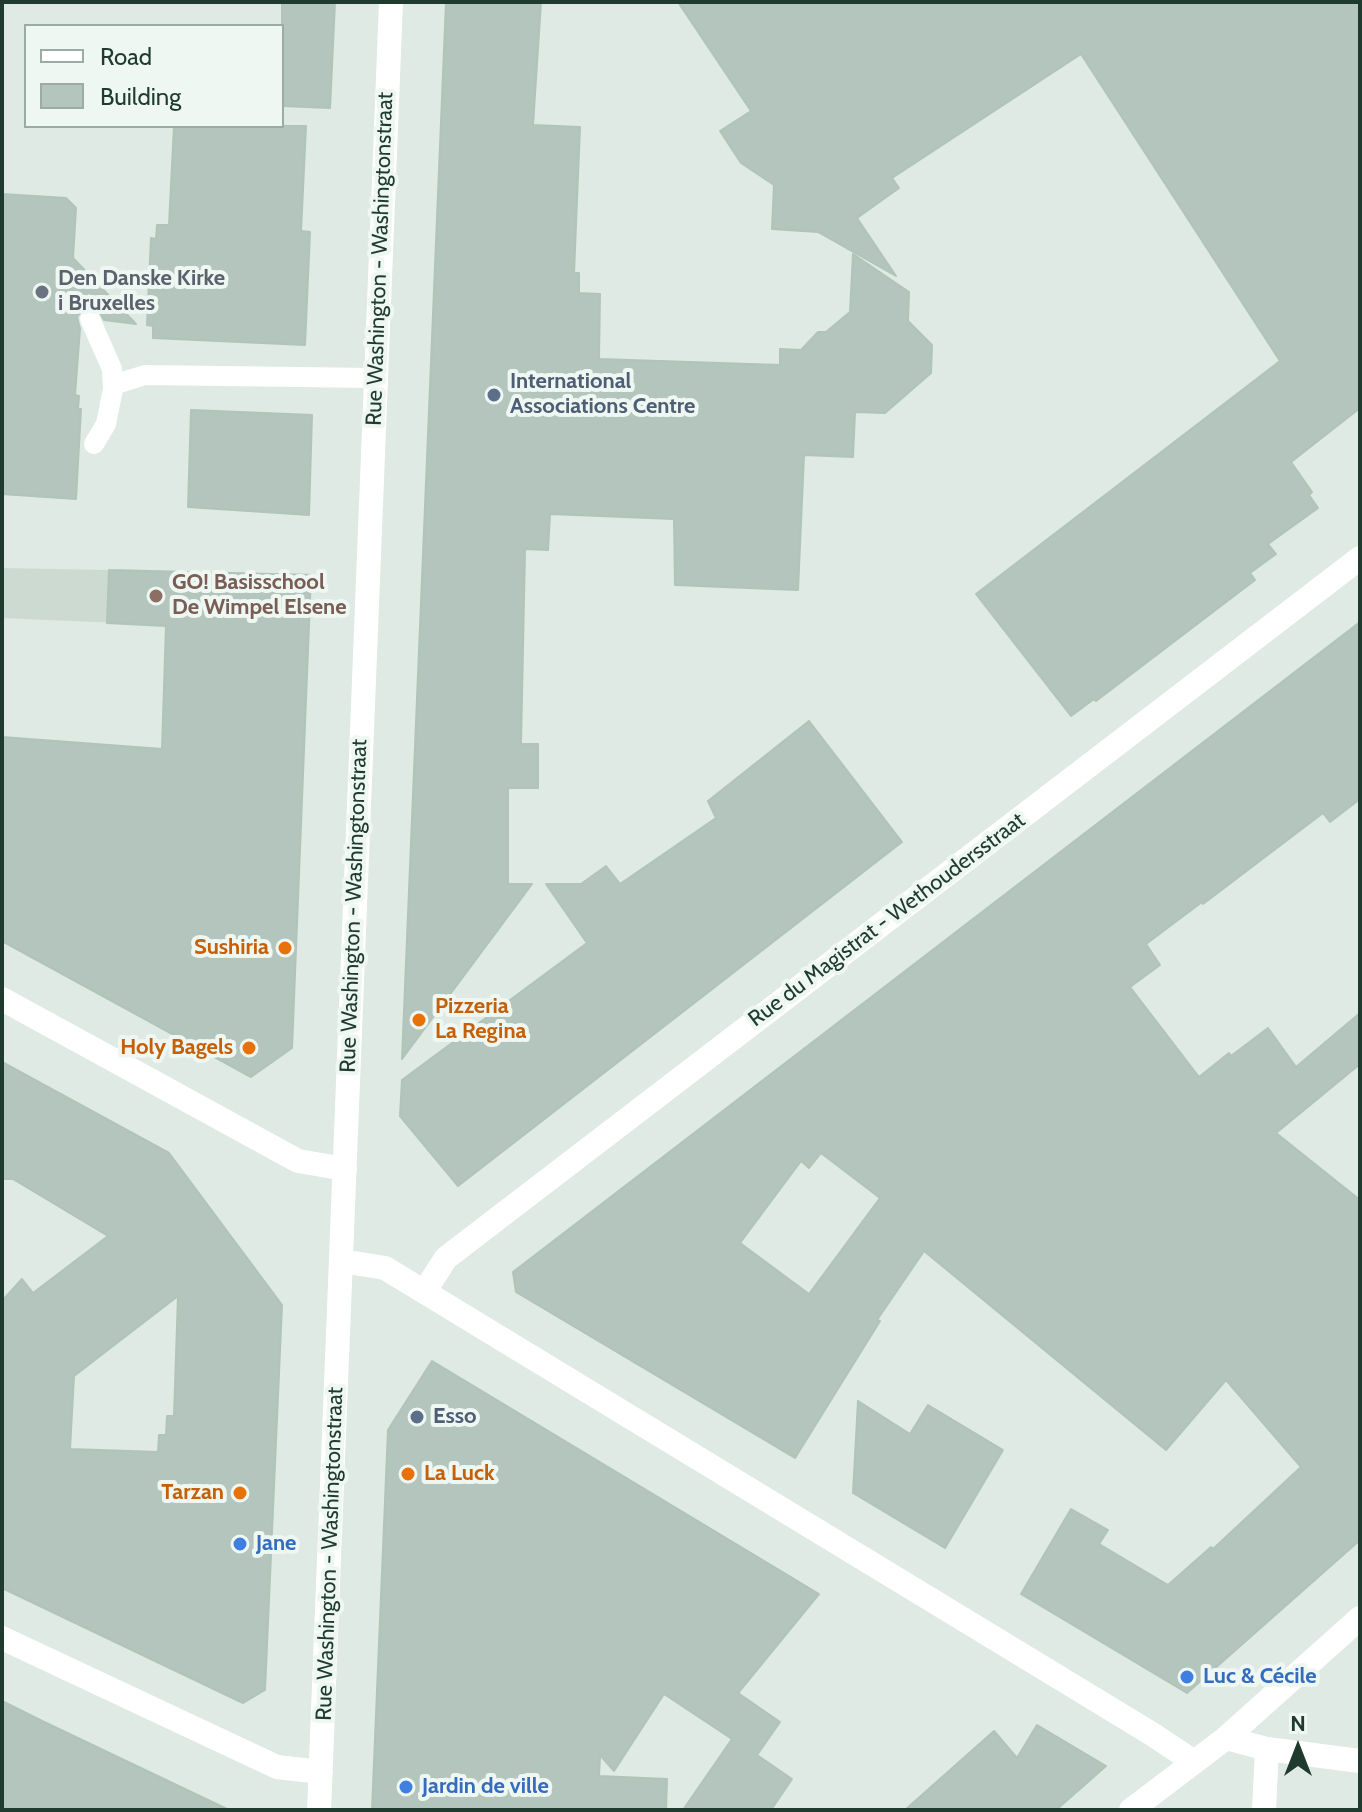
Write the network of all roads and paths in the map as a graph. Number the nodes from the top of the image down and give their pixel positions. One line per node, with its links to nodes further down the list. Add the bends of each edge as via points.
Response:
1 (391, 2): 3 (street, Rue Washington - Washingtonstraat)
2 (90, 319): 4 (lane, via 112,369)
3 (375, 378): 4 (lane, via 145,375); 8 (street, Rue Washington - Washingtonstraat)
4 (113, 385): 5 (lane, via 106,424)
5 (94, 444)
6 (1360, 558): 10 (street, Rue du Magistrat - Wethoudersstraat, via 446,1258)
7 (2, 999): 8 (street, via 298,1161)
8 (345, 1169): 9 (street, Rue Washington - Washingtonstraat)
9 (342, 1261): 10 (street, via 385,1268); 17 (street, Rue Washington - Washingtonstraat)
10 (424, 1292): 16 (street)
11 (1360, 1618): 13 (street)
12 (2, 1638): 17 (street, via 277,1767)
13 (1226, 1738): 14 (street); 16 (street)
14 (1267, 1749): 15 (street); 20 (street)
15 (1360, 1761)
16 (1194, 1762): 19 (street)
17 (321, 1772): 18 (street, Rue Washington - Washingtonstraat)
18 (319, 1810)
19 (1131, 1810)
20 (1264, 1810)

